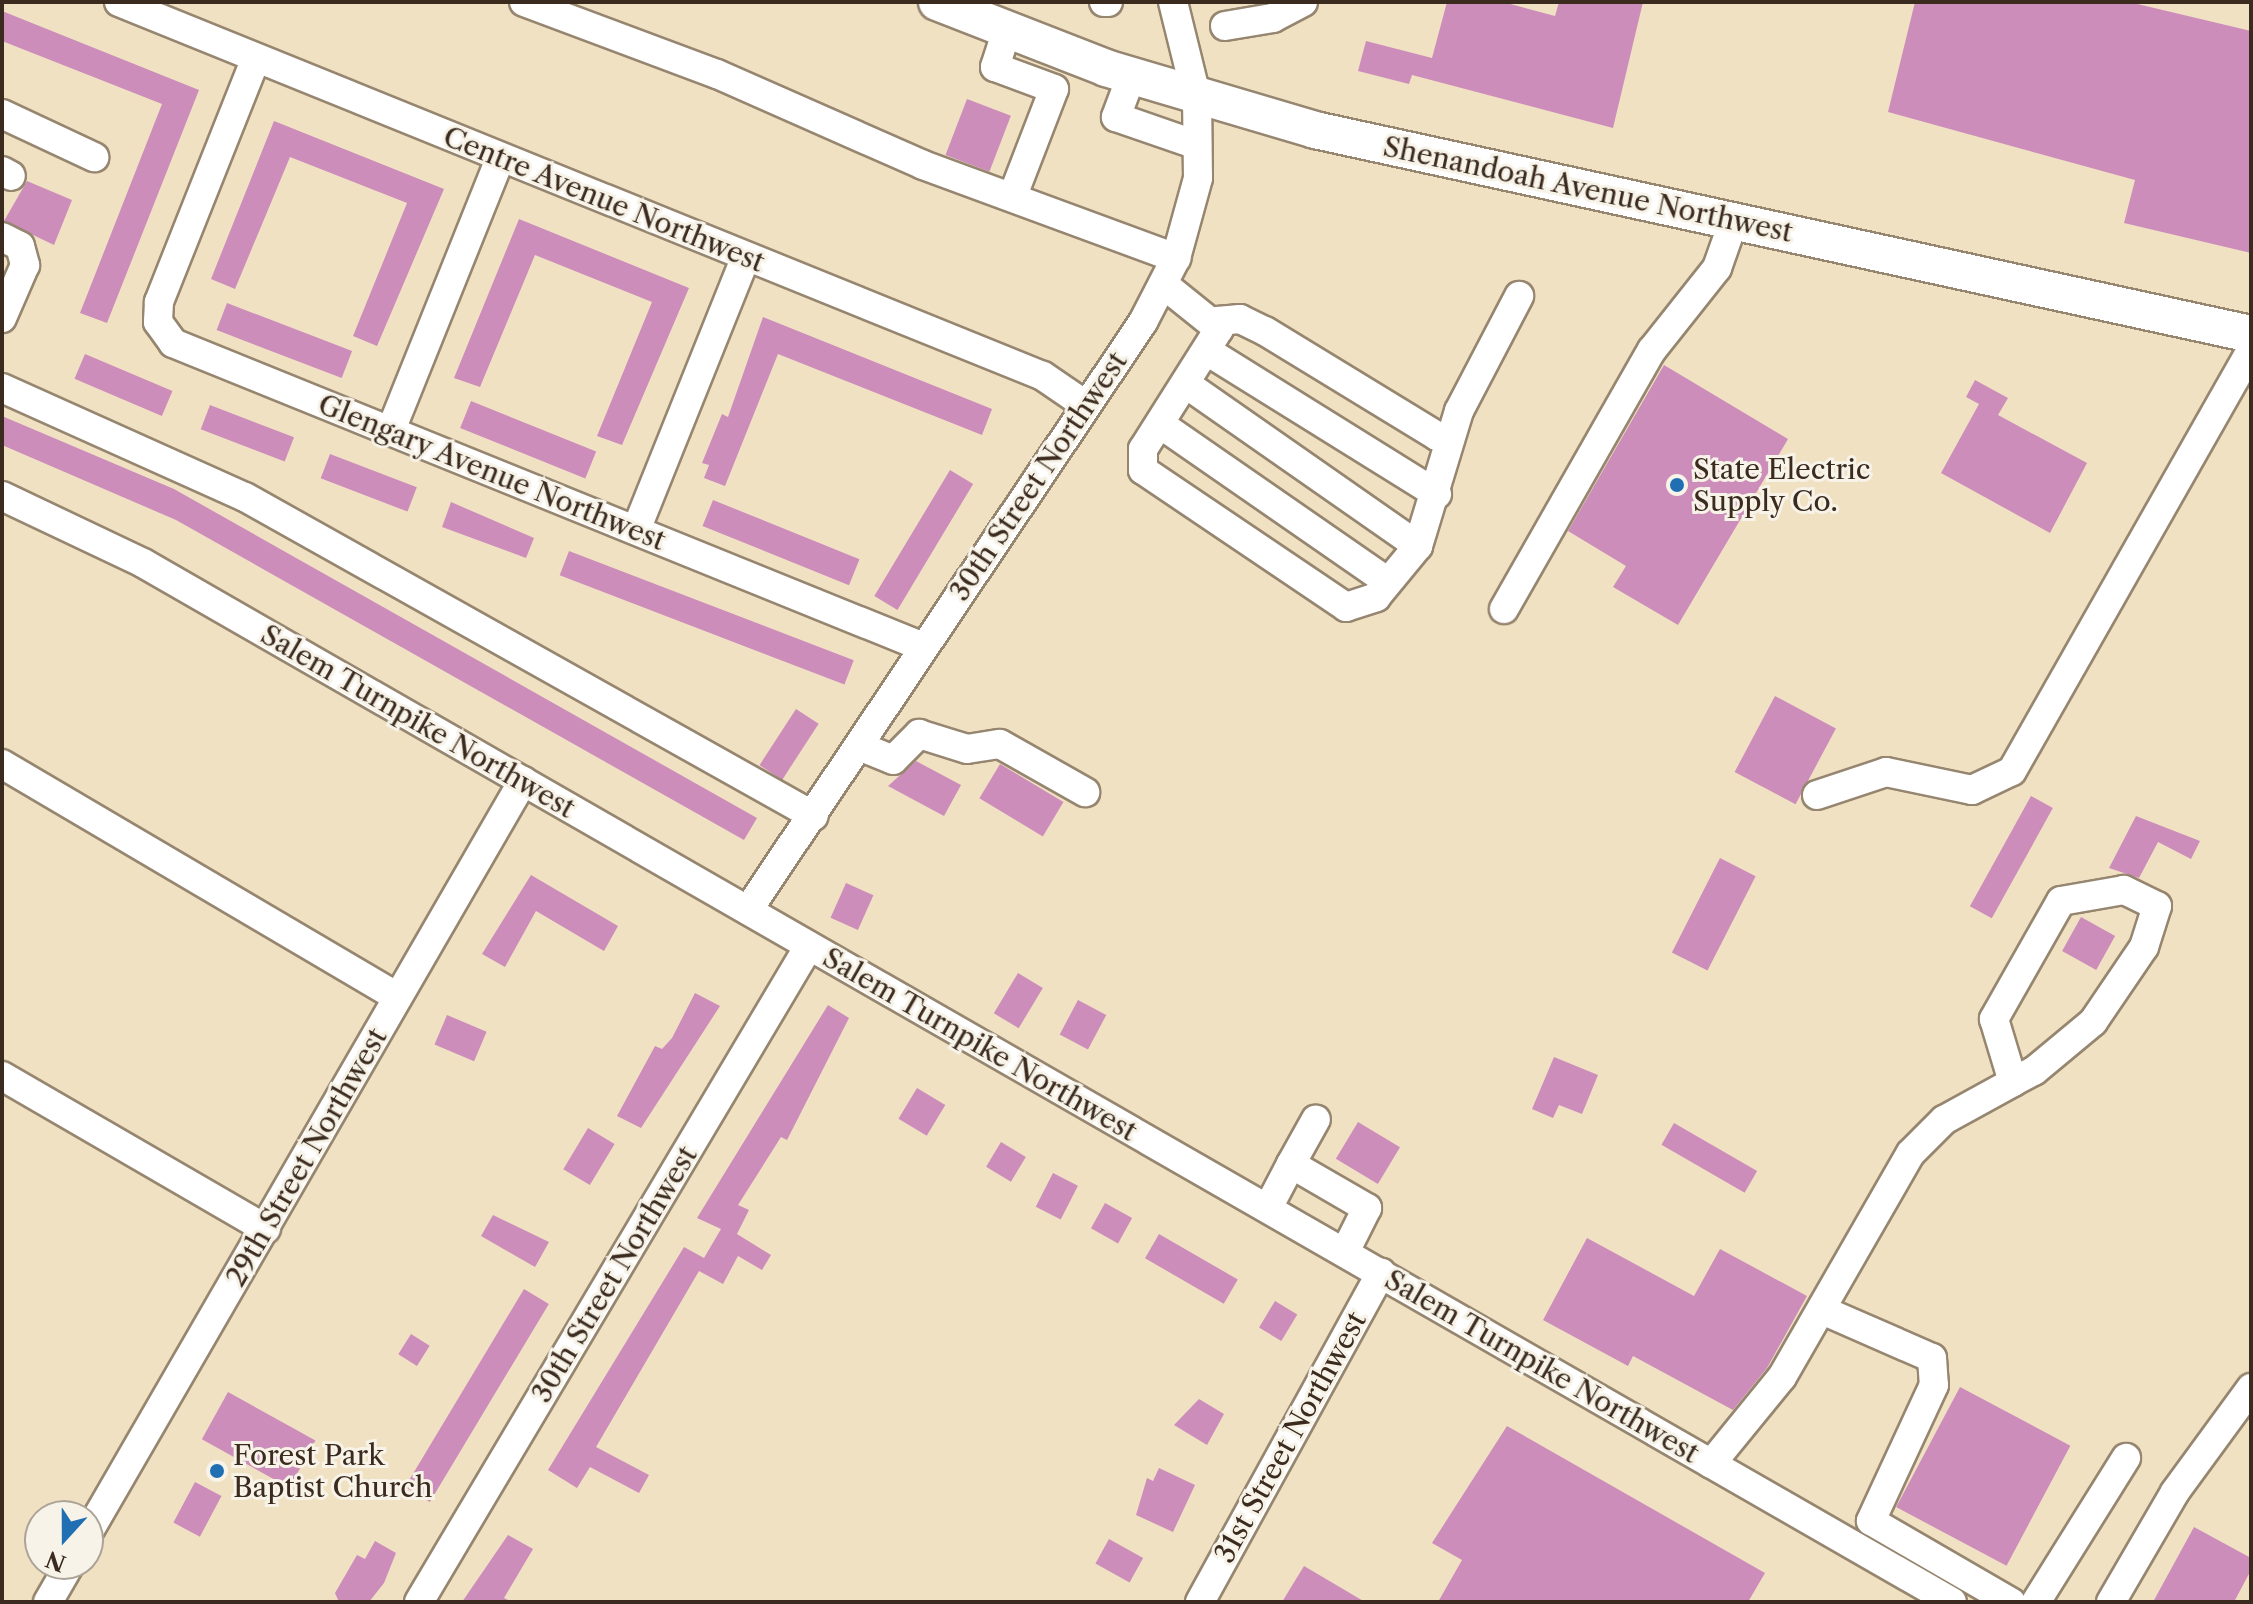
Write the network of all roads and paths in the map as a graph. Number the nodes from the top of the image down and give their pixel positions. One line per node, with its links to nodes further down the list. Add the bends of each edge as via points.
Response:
1 (119, 2): 6 (street, Centre Avenue Northwest)
2 (524, 2): 18 (street)
3 (937, 2): 8 (main road, Shenandoah Avenue Northwest)
4 (1173, 2): 13 (street, 30th Street Northwest)
5 (1303, 2): 7 (street, via 1273,18)
6 (184, 14): 10 (street, Centre Avenue Northwest)
7 (1225, 26)
8 (1007, 30): 9 (main road, Shenandoah Avenue Northwest); 12 (street, via 995,67)
9 (1068, 54): 11 (main road, Shenandoah Avenue Northwest); 12 (street)
10 (256, 58): 17 (street, Centre Avenue Northwest); 34 (street, Glengary Avenue Northwest, via 157,309 173,343)
11 (1131, 77): 13 (main road, Shenandoah Avenue Northwest); 15 (street, via 1116,117)
12 (1054, 89): 18 (street)
13 (1197, 99): 15 (street, 30th Street Northwest); 19 (main road, Shenandoah Avenue Northwest)
14 (2, 114): 16 (street)
15 (1197, 145): 22 (street, 30th Street Northwest, via 1193,211)
16 (94, 157)
17 (501, 157): 21 (street, Centre Avenue Northwest); 34 (street)
18 (1013, 195): 22 (street)
19 (1734, 220): 27 (main road, Shenandoah Avenue Northwest); 41 (street, via 1717,268 1652,350)
20 (2, 237): 25 (street, via 20,246 25,265)
21 (746, 257): 32 (street, Centre Avenue Northwest, via 1043,376); 38 (street)
22 (1176, 258): 23 (street, 30th Street Northwest)
23 (1163, 284): 26 (street); 32 (street, 30th Street Northwest)
24 (1519, 296): 35 (street)
25 (2, 318)
26 (1217, 321): 28 (street); 35 (street, via 1240,319 1265,331 1437,436)
27 (2251, 334)
28 (1207, 351): 30 (street); 36 (street)
29 (2251, 351): 47 (street, via 2012,771 1972,790 1886,772)
30 (1186, 384): 33 (street); 39 (street)
31 (2, 388): 48 (street, via 245,497)
32 (1084, 404): 42 (street, 30th Street Northwest)
33 (1160, 424): 40 (street); 40 (street, via 1141,461 1149,479 1331,604 1360,606)
34 (391, 430): 38 (street, Glengary Avenue Northwest)
35 (1450, 437): 36 (street)
36 (1437, 494): 39 (street)
37 (2, 496): 45 (street, Salem Turnpike Northwest, via 143,563)
38 (636, 530): 42 (street, Glengary Avenue Northwest)
39 (1418, 546): 40 (street)
40 (1388, 582)
41 (1504, 609)
42 (923, 647): 43 (street, 30th Street Northwest)
43 (859, 746): 46 (street, via 893,760 919,734 967,749 1000,744); 48 (street, 30th Street Northwest)
44 (2, 764): 51 (street)
45 (523, 781): 49 (street, Salem Turnpike Northwest); 51 (street, 29th Street Northwest)
46 (1085, 792)
47 (1817, 795)
48 (814, 816): 49 (street, 30th Street Northwest)
49 (748, 910): 50 (street, Salem Turnpike Northwest)
50 (809, 946): 56 (street, Salem Turnpike Northwest); 69 (street, 30th Street Northwest)
51 (398, 997): 57 (street, 29th Street Northwest)
52 (2, 1076): 57 (street)
53 (2013, 1082): 53 (street, via 2093,1022 2144,947 2157,906 2124,890 2061,901 1994,1019); 60 (street, via 1944,1120 1911,1153)
54 (1316, 1119): 55 (street)
55 (1291, 1164): 56 (street); 58 (street, via 1367,1208)
56 (1268, 1208): 58 (street, Salem Turnpike Northwest)
57 (266, 1229): 64 (street, 29th Street Northwest)
58 (1345, 1252): 59 (street, Salem Turnpike Northwest)
59 (1381, 1273): 63 (street, Salem Turnpike Northwest); 70 (street, 31st Street Northwest)
60 (1822, 1310): 63 (street, via 1782,1377); 65 (street, via 1932,1358 1934,1385)
61 (2251, 1388): 74 (street, via 2175,1492)
62 (2126, 1458): 73 (street)
63 (1711, 1464): 66 (street, Salem Turnpike Northwest)
64 (104, 1506)
65 (1871, 1521): 66 (street); 72 (street)
66 (1855, 1546): 71 (street, Salem Turnpike Northwest)
67 (61, 1580): 68 (street)
68 (48, 1602)
69 (419, 1602)
70 (1200, 1602)
71 (1952, 1602)
72 (2011, 1602)
73 (2036, 1602)
74 (2111, 1602)

